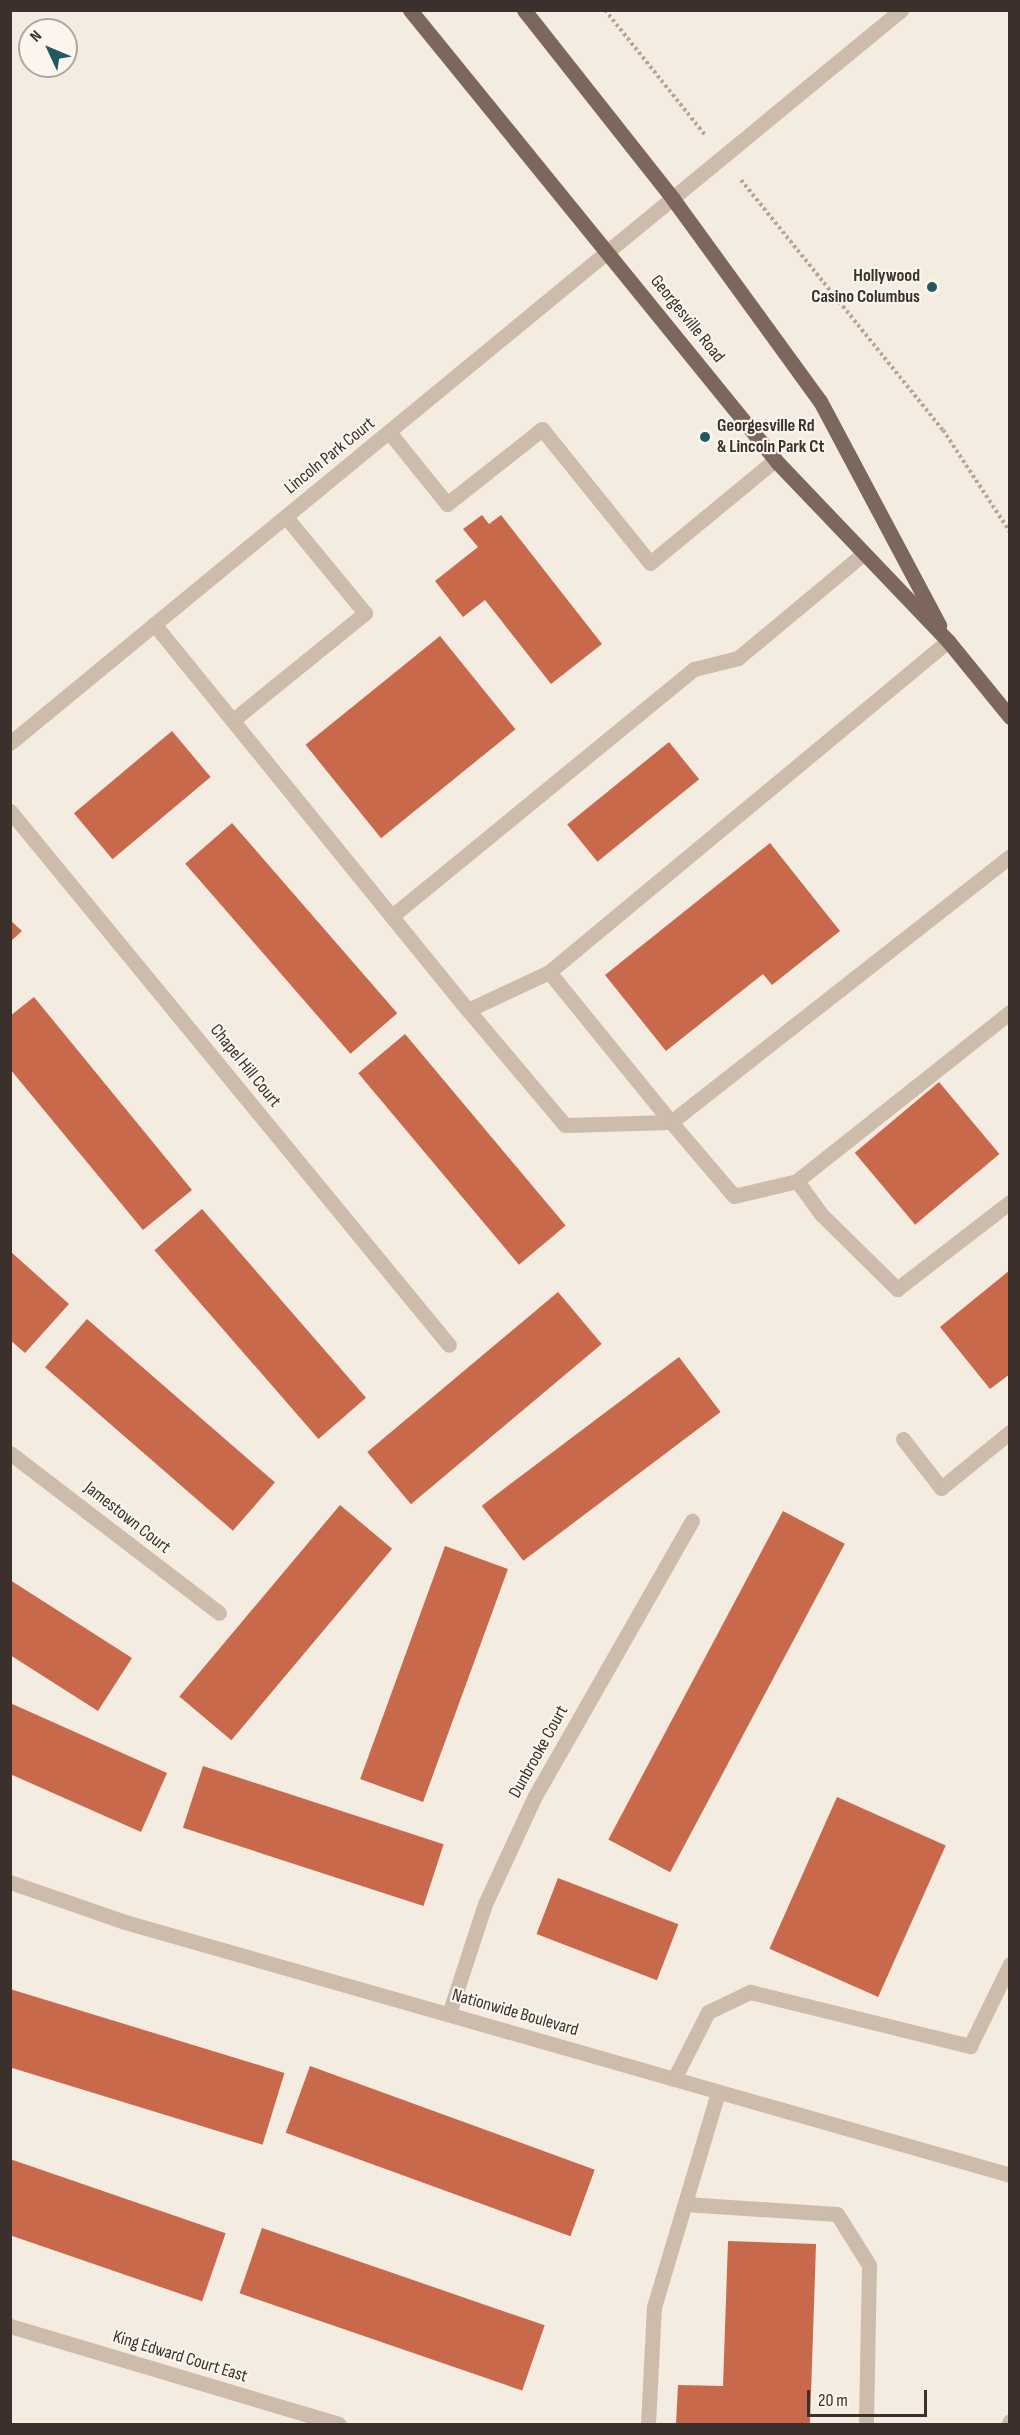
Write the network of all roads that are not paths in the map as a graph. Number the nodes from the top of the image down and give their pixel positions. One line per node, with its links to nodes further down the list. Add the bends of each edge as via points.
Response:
1 (410, 10): 5 (main road, Georgesville Road)
2 (524, 10): 4 (main road, Georgesville Road)
3 (901, 10): 4 (street, Lincoln Park Court)
4 (673, 199): 5 (street, Lincoln Park Court); 11 (main road, Georgesville Road, via 820,401)
5 (609, 253): 6 (street, Lincoln Park Court); 7 (main road, Georgesville Road)
6 (389, 432): 7 (street, via 447,504 542,429 650,563); 8 (street, Lincoln Park Court)
7 (775, 460): 9 (main road, Georgesville Road)
8 (286, 517): 10 (street, Lincoln Park Court); 13 (street, via 365,613)
9 (863, 554): 11 (main road, Georgesville Road); 17 (street, via 738,658 694,669)
10 (154, 624): 13 (street); 14 (street, Lincoln Park Court)
11 (948, 641): 12 (main road, Georgesville Road); 18 (street)
12 (1010, 717)
13 (233, 720): 17 (street)
14 (10, 743)
15 (10, 811): 24 (street, Chapel Hill Court)
16 (1010, 856): 21 (street)
17 (392, 916): 19 (street)
18 (549, 972): 19 (street); 21 (street)
19 (468, 1010): 21 (street, via 565,1125)
20 (1010, 1012): 22 (street)
21 (672, 1122): 22 (street, via 734,1196)
22 (797, 1181): 23 (street, via 821,1214 897,1289)
23 (1010, 1202)
24 (449, 1345)
25 (1010, 1432): 26 (street, via 941,1488)
26 (903, 1439)
27 (10, 1453): 29 (street, Jamestown Court)
28 (692, 1521): 32 (street, Dunbrooke Court, via 535,1796 485,1904)
29 (219, 1614)
30 (10, 1882): 32 (street, Nationwide Boulevard, via 125,1922)
31 (1010, 1964): 33 (street, via 970,2046 750,1992 708,2012)
32 (449, 2014): 33 (street, Nationwide Boulevard)
33 (674, 2079): 34 (street, Nationwide Boulevard)
34 (718, 2092): 35 (street, Nationwide Boulevard); 36 (street)
35 (1010, 2175)
36 (685, 2204): 39 (street, via 654,2307); 40 (street, via 837,2214 869,2265)
37 (10, 2326): 38 (street, King Edward Court East)
38 (339, 2424)
39 (648, 2424)
40 (866, 2424)

